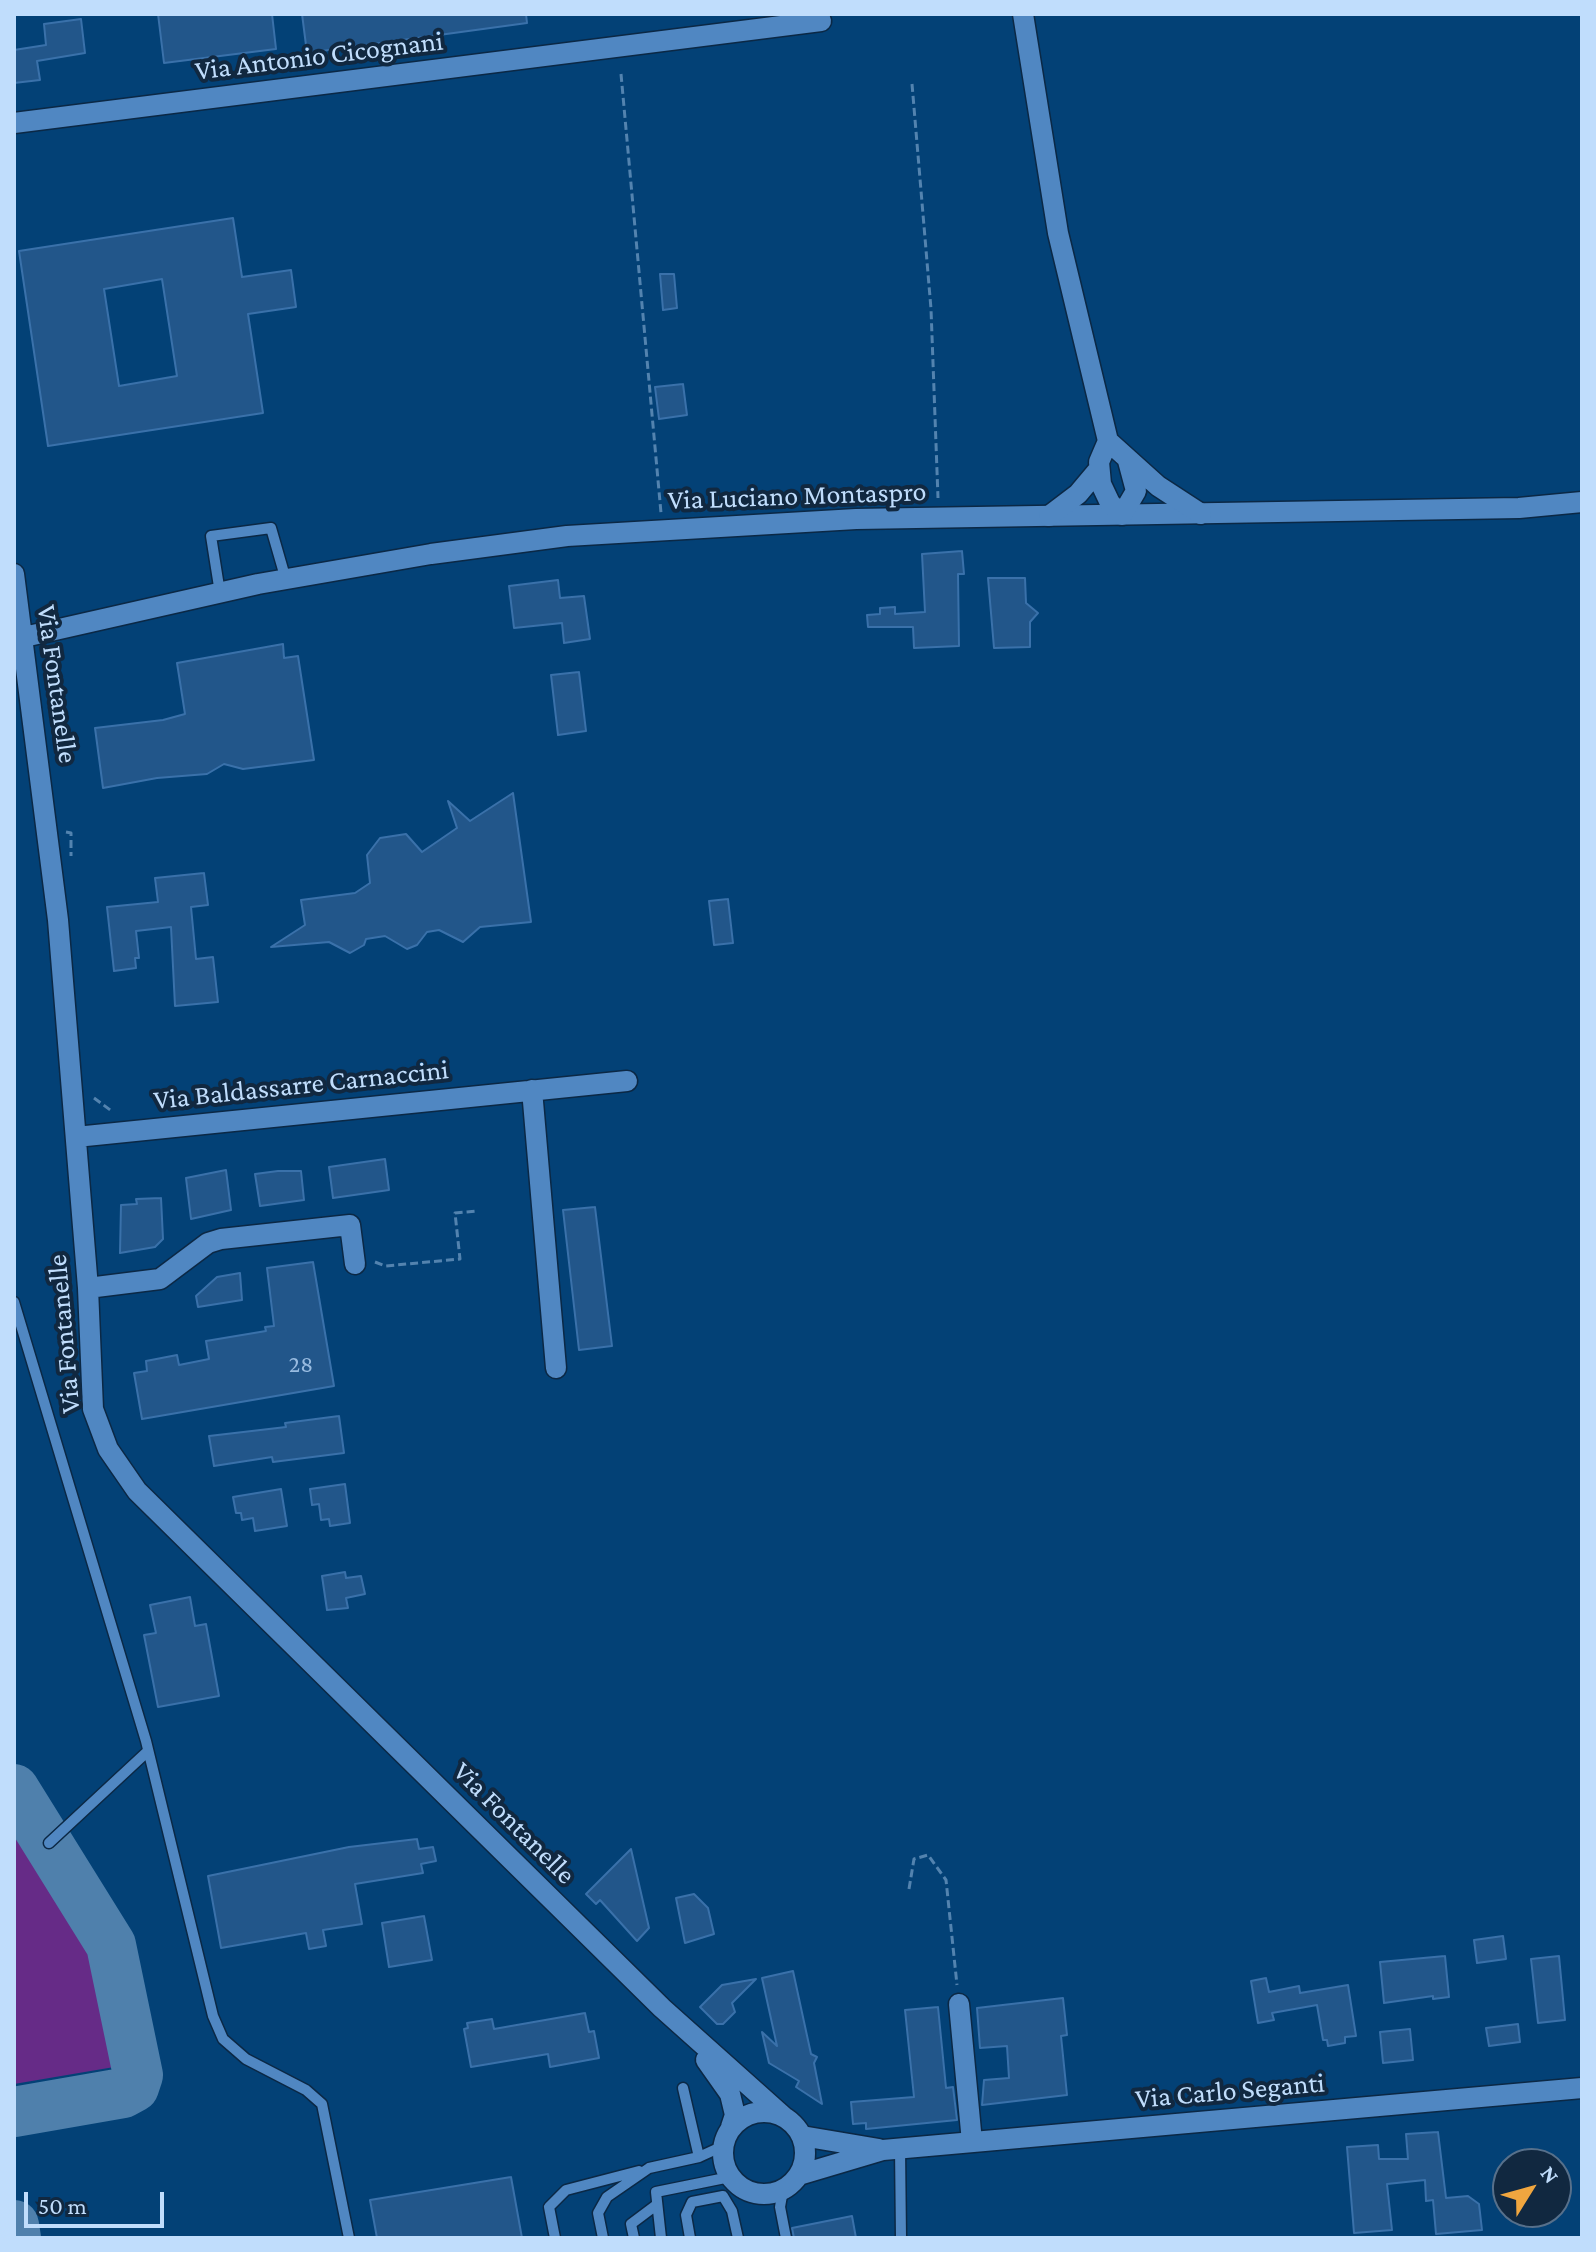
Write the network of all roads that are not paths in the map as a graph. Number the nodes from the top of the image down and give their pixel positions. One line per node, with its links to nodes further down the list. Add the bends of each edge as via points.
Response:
1 (1023, 14): 4 (street, via 1058,233)
2 (821, 21): 3 (street, Via Antonio Cicognani)
3 (14, 123)
4 (1108, 441): 5 (street); 6 (street)
5 (1127, 458): 8 (street); 9 (street, via 1136,491)
6 (1099, 469): 9 (street, via 1104,494); 10 (street)
7 (1582, 502): 8 (street, Via Luciano Montaspro, via 1519,508)
8 (1201, 514): 9 (street, Via Luciano Montaspro)
9 (1122, 515): 10 (street, Via Luciano Montaspro)
10 (1049, 516): 12 (street, Via Luciano Montaspro, via 567,536)
11 (14, 574): 14 (street, Via Fontanelle)
12 (286, 580): 13 (street, Via Luciano Montaspro); 13 (lane, via 271,528 211,536)
13 (220, 593): 14 (street, Via Luciano Montaspro)
14 (24, 637): 17 (street, Via Fontanelle, via 51,850)
15 (627, 1081): 16 (street, Via Baldassarre Carnaccini)
16 (532, 1090): 17 (street, Via Baldassarre Carnaccini); 21 (street)
17 (76, 1137): 19 (street, Via Fontanelle)
18 (355, 1264): 19 (street, via 350,1225 221,1239 160,1279)
19 (88, 1288): 25 (street, Via Fontanelle, via 93,1409 108,1449 137,1491)
20 (14, 1302): 22 (lane)
21 (556, 1368)
22 (148, 1751): 23 (lane); 39 (lane, via 213,2016 223,2039 246,2059 322,2104)
23 (49, 1843)
24 (959, 2004): 31 (street)
25 (662, 2008): 28 (street, Via Fontanelle); 29 (street, Via Fontanelle, via 730,2094 735,2115)
26 (683, 2088): 33 (lane)
27 (1582, 2088): 31 (street, Via Carlo Seganti)
28 (784, 2117): 29 (street, via 757,2112); 30 (street)
29 (727, 2136): 33 (lane); 36 (street, via 723,2160)
30 (802, 2136): 32 (street, Via Carlo Seganti); 35 (street, via 805,2152)
31 (972, 2142): 32 (street, Via Carlo Seganti)
32 (891, 2149): 35 (street, Via Carlo Seganti); 47 (lane)
33 (699, 2157): 34 (lane)
34 (649, 2168): 40 (lane, via 566,2190 549,2207); 41 (lane, via 607,2197 598,2213)
35 (799, 2175): 37 (street)
36 (730, 2177): 37 (street, via 755,2194); 38 (lane, via 656,2192)
37 (783, 2190): 46 (lane, via 780,2207)
38 (655, 2206): 42 (lane, via 631,2224); 43 (lane)
39 (349, 2238)
40 (555, 2238)
41 (603, 2238)
42 (634, 2238)
43 (661, 2238)
44 (690, 2238): 45 (lane, via 686,2215 692,2202 723,2196)
45 (738, 2238)
46 (786, 2238)
47 (901, 2238)

